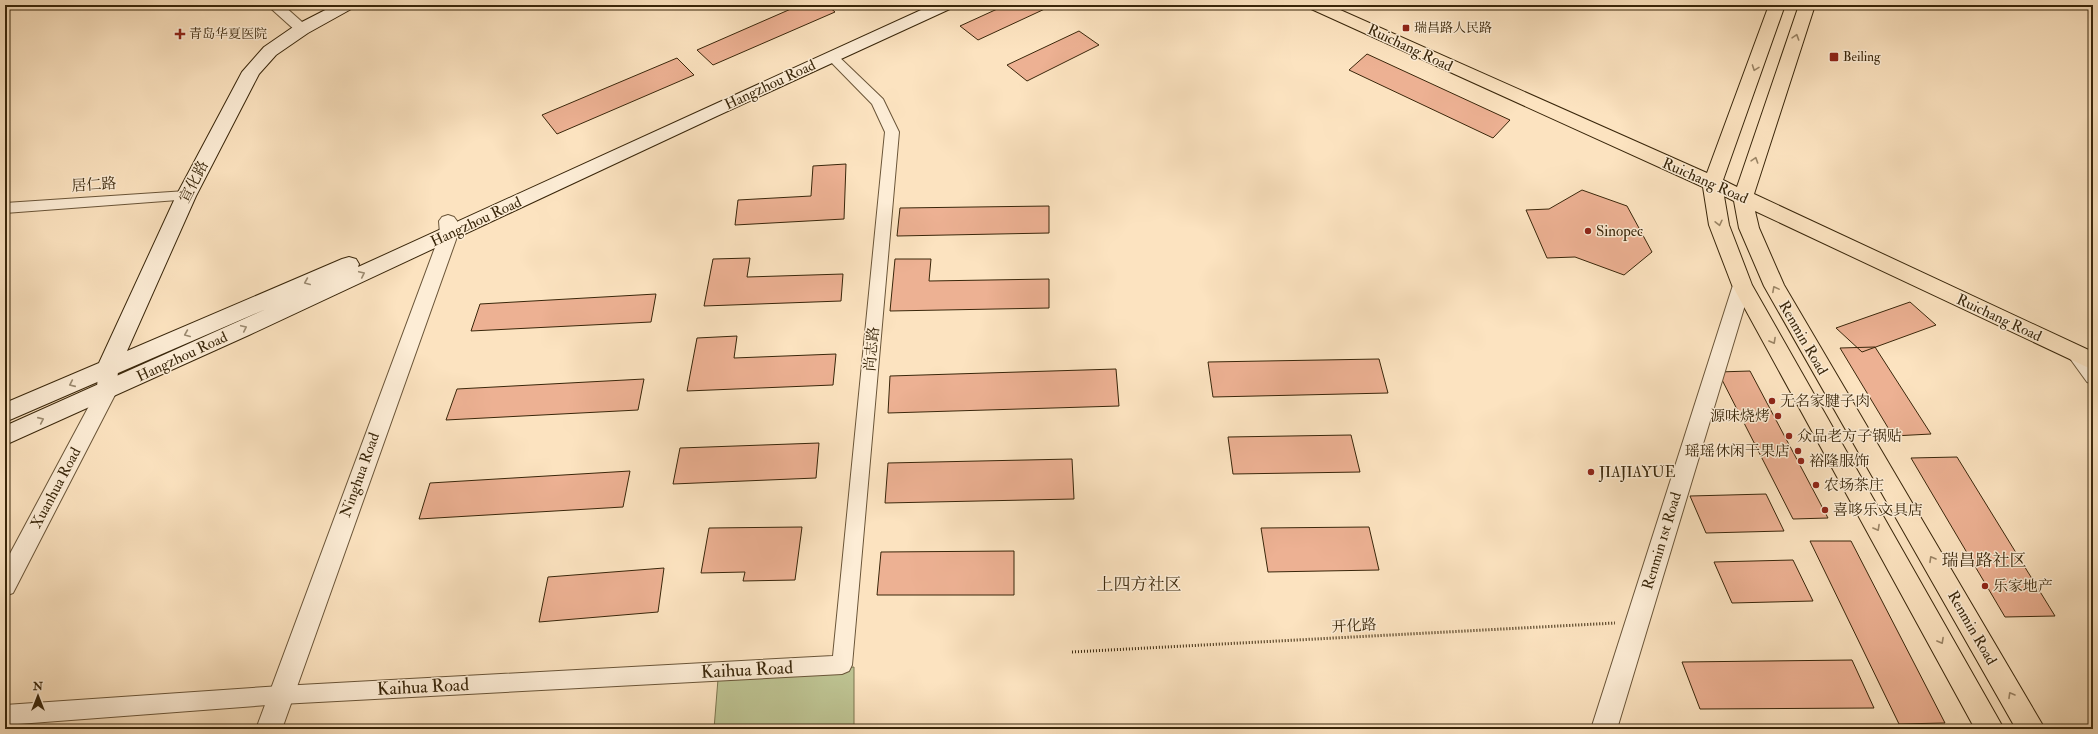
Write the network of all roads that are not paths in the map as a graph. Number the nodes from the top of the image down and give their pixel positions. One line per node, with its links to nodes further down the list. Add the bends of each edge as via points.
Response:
1 (274, 5): 8 (street)
2 (347, 5): 8 (main road, 宣化路)
3 (916, 5): 14 (main road, Hangzhou Road, via 510,194)
4 (946, 5): 9 (main road, Hangzhou Road)
5 (1315, 5): 10 (main road, Ruichang Road)
6 (1777, 5): 10 (main road, Renmin Road, one-way to 10)
7 (1807, 5): 12 (main road, Renmin Road, one-way to 7)
8 (302, 29): 11 (main road, 宣化路, via 270,51 251,72)
9 (830, 56): 14 (main road, Hangzhou Road); 24 (street, 尚志路, via 878,102 892,132)
10 (1712, 184): 12 (main road, Ruichang Road); 15 (main road, Renmin Road, one-way to 15, via 1719,225)
11 (186, 196): 13 (street, 居仁路); 18 (main road, 宣化路)
12 (1743, 197): 16 (main road, Ruichang Road); 30 (main road, Renmin Road, one-way to 12, via 1774,286 1748,228)
13 (5, 208)
14 (449, 227): 18 (main road, Hangzhou Road, one-way to 18); 20 (main road, Hangzhou Road, one-way to 14); 25 (street, Ninghua Road)
15 (1742, 285): 28 (street, Renmin 1st Road); 29 (main road, Renmin Road, one-way to 29)
16 (2074, 353): 17 (main road, Ruichang Road); 19 (street)
17 (2093, 362)
18 (108, 368): 20 (street, 宣化路); 21 (main road, Hangzhou Road, one-way to 21)
19 (2093, 378)
20 (107, 391): 22 (main road, Hangzhou Road, one-way to 20); 23 (street, Xuanhua Road)
21 (5, 413)
22 (5, 436)
23 (5, 586)
24 (842, 665): 25 (street, Kaihua Road)
25 (281, 695): 26 (street, Kaihua Road); 27 (street, Ninghua Road)
26 (5, 715)
27 (269, 729)
28 (1604, 729)
29 (1990, 729)
30 (2031, 729)

